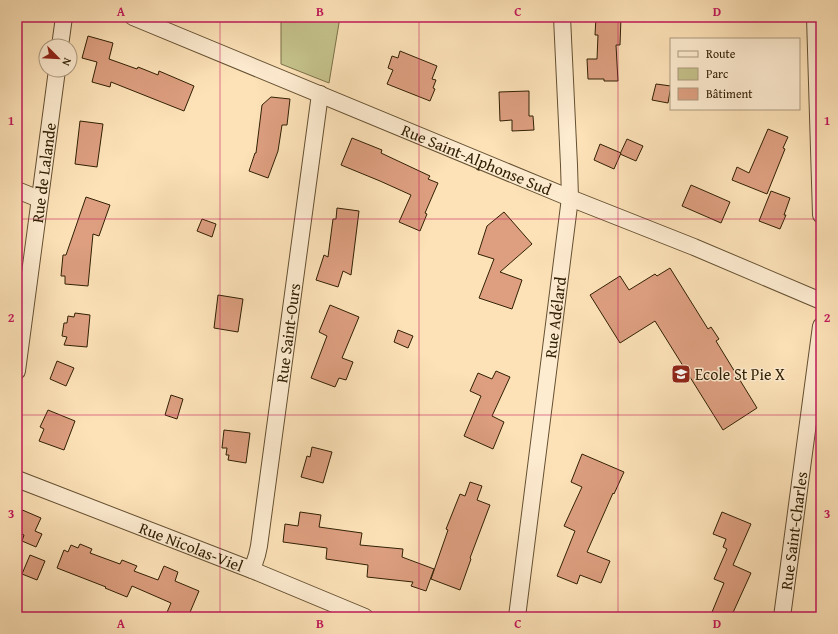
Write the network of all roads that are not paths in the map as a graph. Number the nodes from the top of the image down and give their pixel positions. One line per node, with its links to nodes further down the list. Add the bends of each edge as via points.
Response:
1 (64, 17): 5 (street)
2 (132, 17): 7 (street, Rue Saint-Alphonse Sud)
3 (562, 17): 9 (street, Rue Adélard)
4 (815, 17): 11 (street)
5 (61, 38)
6 (56, 78): 10 (street, Rue de Lalande)
7 (320, 94): 9 (street, Rue Saint-Alphonse Sud); 16 (street, Rue Saint-Ours, via 258,555)
8 (17, 190): 10 (street)
9 (570, 198): 12 (street, Rue Saint-Alphonse Sud); 18 (street, Rue Adélard)
10 (39, 199): 14 (street, Rue de Lalande)
11 (821, 215)
12 (821, 300)
13 (821, 326): 19 (street, Rue Saint-Charles)
14 (17, 371)
15 (17, 479): 16 (street, Rue Nicolas-Viel)
16 (252, 570): 17 (street, Rue Nicolas-Viel)
17 (365, 617)
18 (516, 617)
19 (782, 617)

